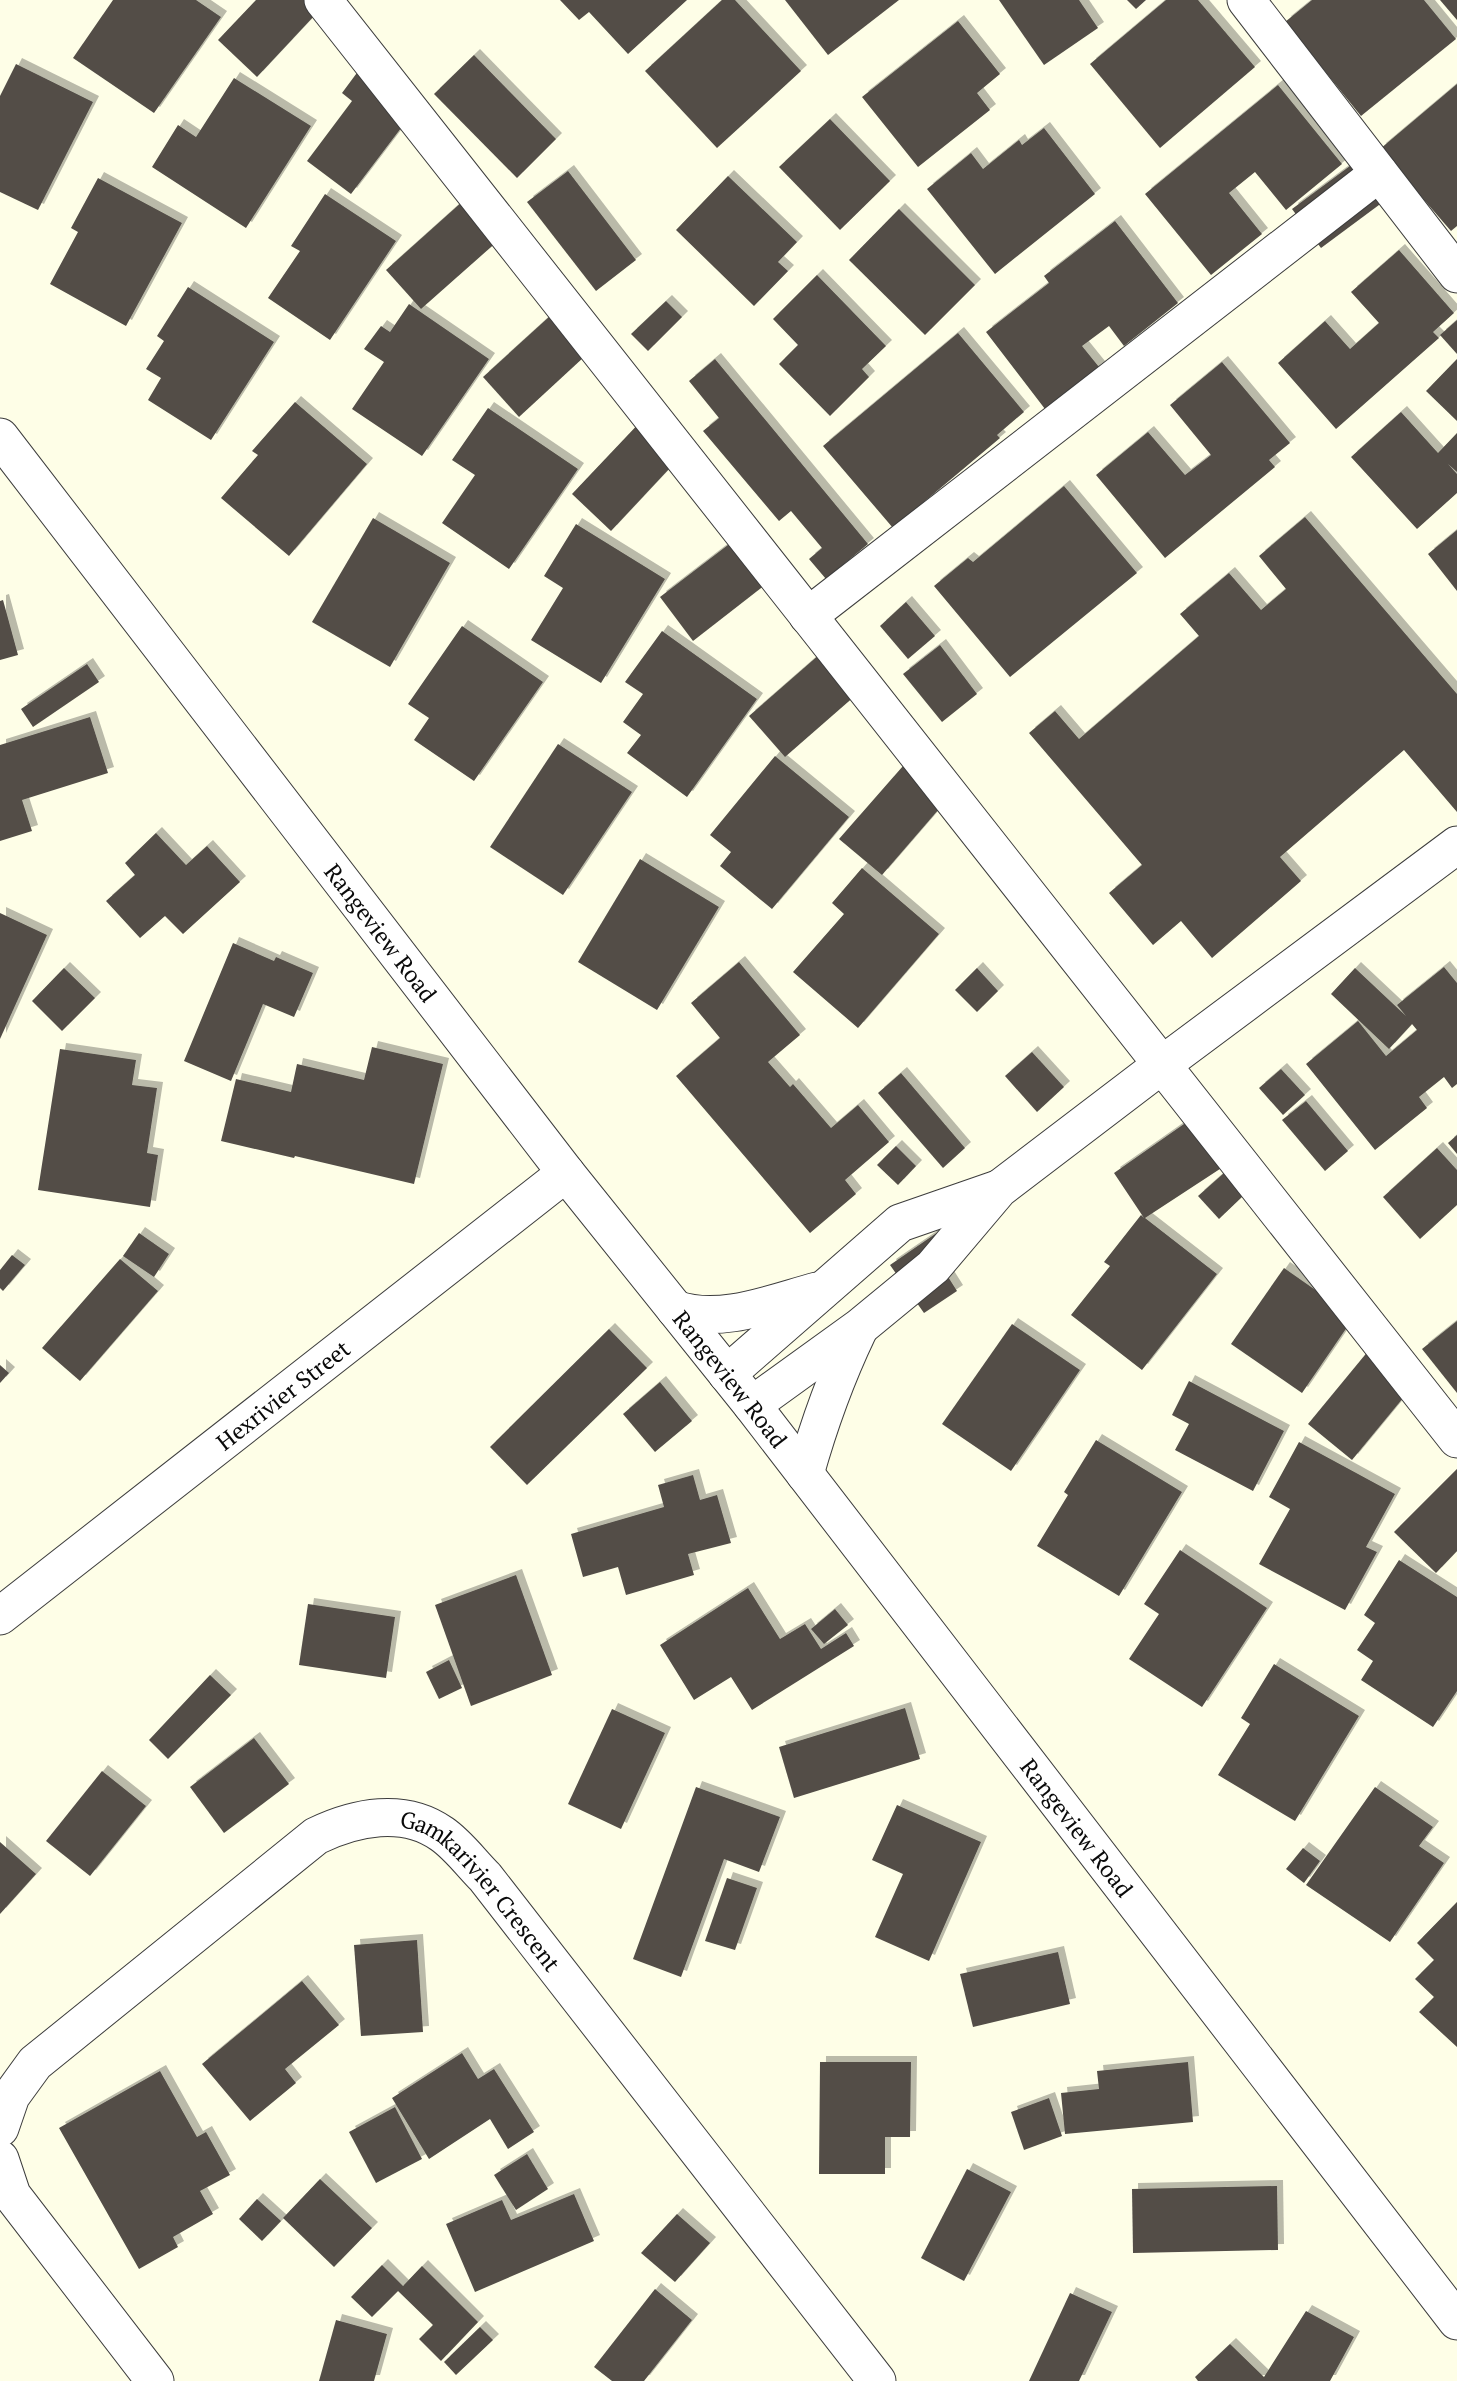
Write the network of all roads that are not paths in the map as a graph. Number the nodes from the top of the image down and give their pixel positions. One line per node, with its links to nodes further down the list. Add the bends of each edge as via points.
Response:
1 (323, 0): 6 (street)
2 (1246, 0): 3 (street)
3 (1379, 173): 4 (street); 6 (street)
4 (1457, 274)
5 (0, 437): 9 (street, Rangeview Road)
6 (808, 616): 8 (street)
7 (1457, 845): 8 (street)
8 (1163, 1064): 10 (street); 16 (street)
9 (566, 1173): 12 (street, Rangeview Road); 18 (street, Hexrivier Street)
10 (999, 1189): 11 (street, via 900,1223); 13 (street, via 933,1266)
11 (824, 1289): 12 (street, via 741,1311 693,1315); 13 (street); 14 (street)
12 (675, 1309): 14 (street, Rangeview Road)
13 (860, 1327): 15 (street); 17 (street, via 820,1420)
14 (727, 1374): 15 (street, Rangeview Road)
15 (752, 1405): 17 (street, Rangeview Road)
16 (1457, 1439)
17 (805, 1474): 21 (street, Rangeview Road)
18 (0, 1616)
19 (0, 2128): 23 (street, Gamkarivier Crescent, via 11,2096 35,2063 316,1836 363,1819 417,1821 442,1834 485,1877)
20 (0, 2159): 22 (street, via 12,2195)
21 (1457, 2321)
22 (155, 2381)
23 (877, 2381)

